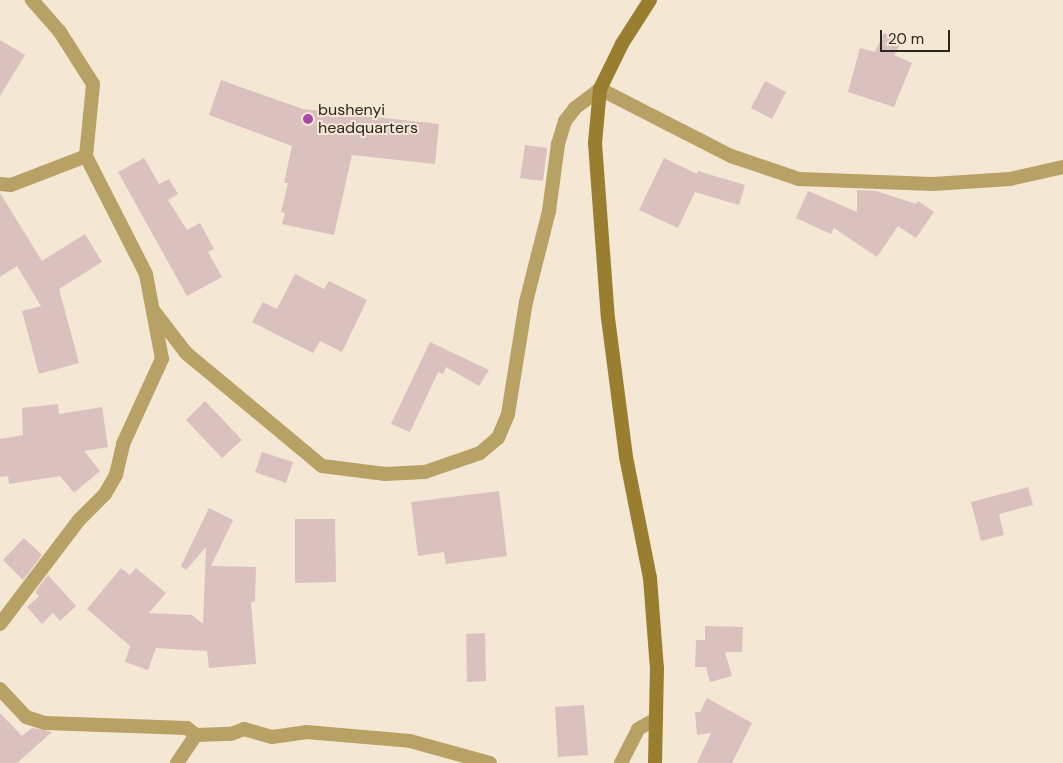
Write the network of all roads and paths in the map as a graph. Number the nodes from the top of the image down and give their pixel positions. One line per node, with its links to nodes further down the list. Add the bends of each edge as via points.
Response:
1 (32, 0): 4 (street, via 60,32 94,84)
2 (650, 0): 3 (main road, via 622,44)
3 (600, 89): 5 (street, via 731,156 798,179 933,184 1010,179); 7 (street, via 575,108 565,121 526,302 508,414 498,438 480,453 425,472 385,474 322,466 186,353); 10 (main road, via 595,143 608,318 626,457 650,578 657,668)
4 (86, 156): 6 (street, via 11,185); 7 (street, via 146,274)
5 (1063, 167)
6 (0, 184)
7 (153, 310): 8 (street, via 162,359 123,444 116,475 105,494 79,520)
8 (0, 624)
9 (0, 689): 11 (street, via 26,717 33,720 187,728)
10 (656, 719): 14 (street, via 638,729); 15 (main road)
11 (196, 735): 12 (street); 13 (street, via 231,734 244,729 272,737 306,732 410,741)
12 (177, 763)
13 (490, 763)
14 (620, 763)
15 (655, 763)

